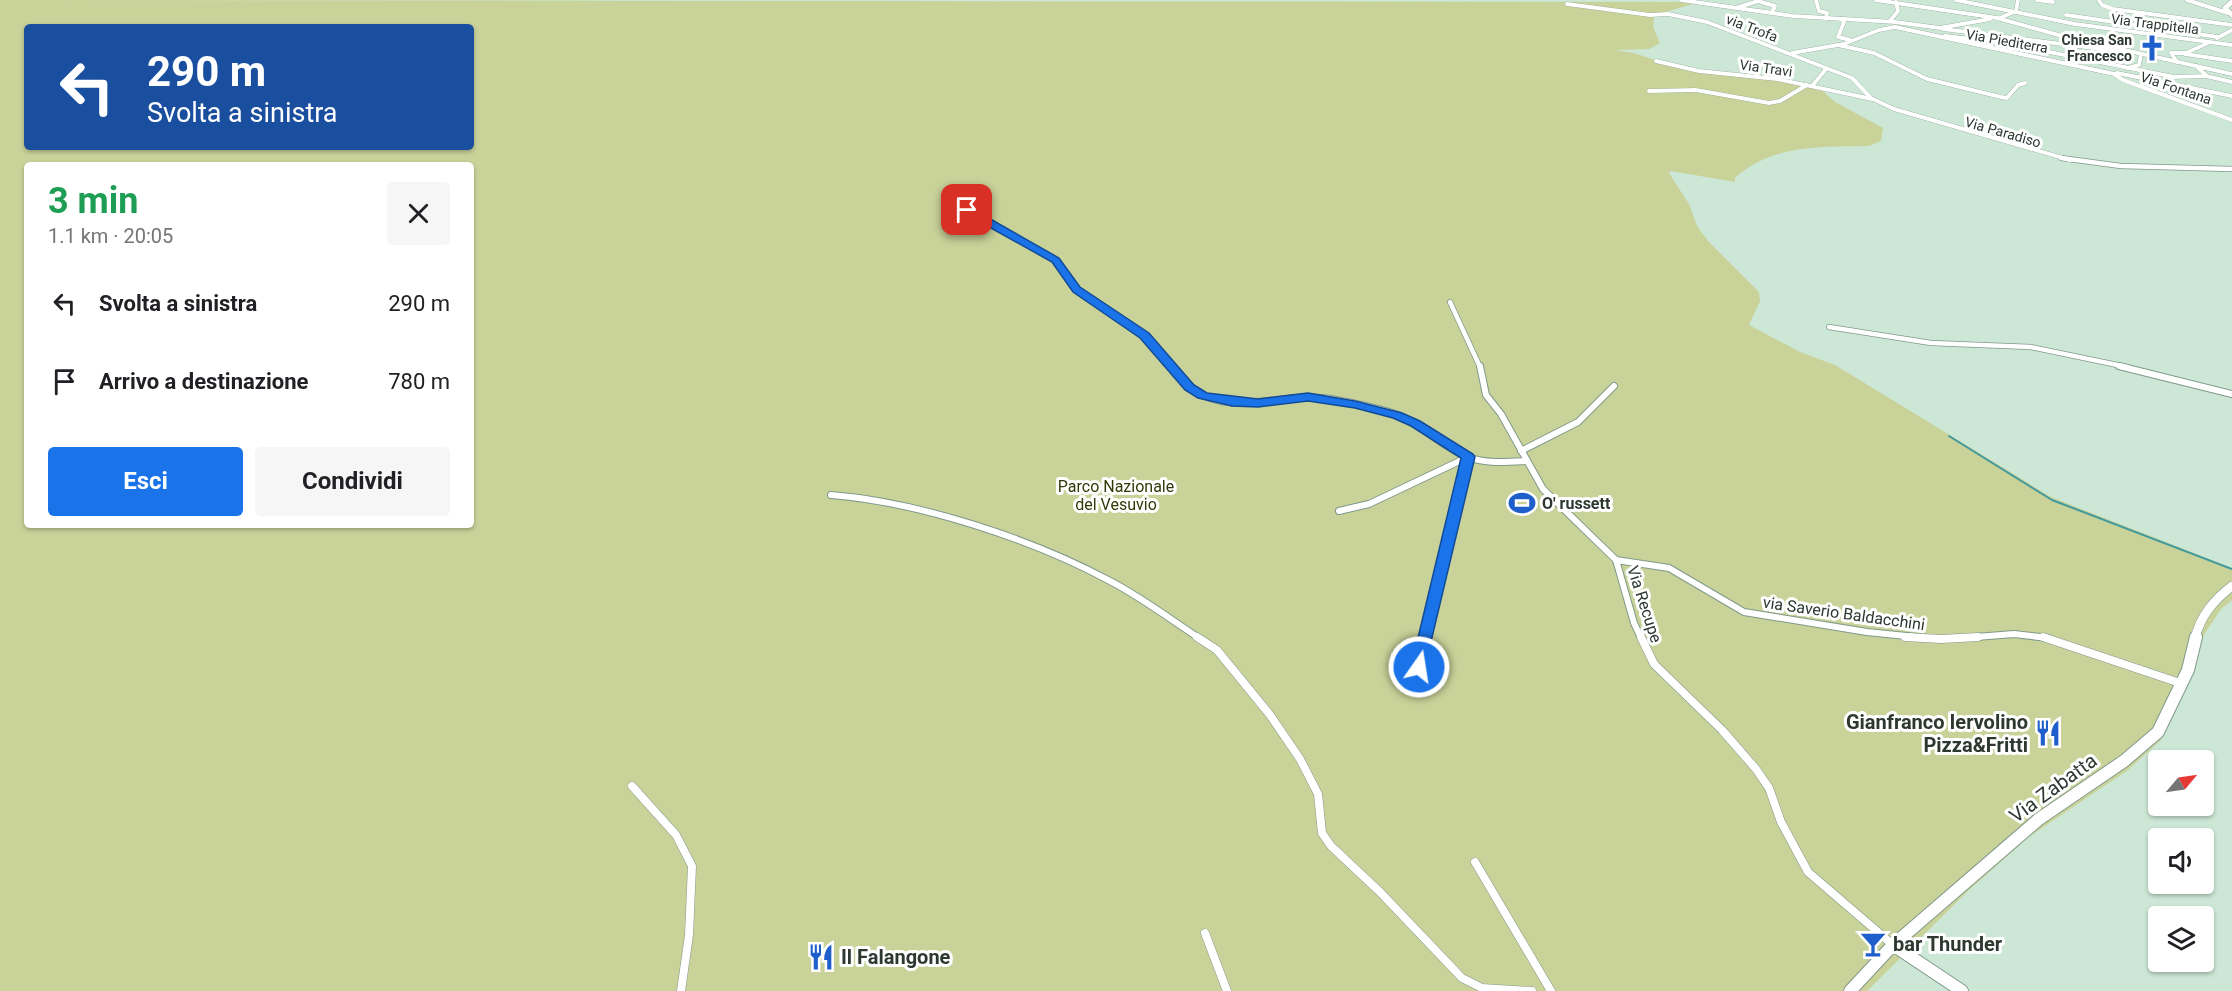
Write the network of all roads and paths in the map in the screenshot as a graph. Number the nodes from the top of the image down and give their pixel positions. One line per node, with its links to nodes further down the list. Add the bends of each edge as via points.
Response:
1 (1681, 0): 15 (street)
2 (1816, 0): 22 (street, via 1819,10 1827,13)
3 (1876, 0): 11 (street)
4 (1887, 0): 11 (street)
5 (1956, 0): 16 (street, Via Trappitella)
6 (2017, 0): 16 (street)
7 (2037, 0): 12 (street)
8 (2099, 0): 26 (street, via 2113,9)
9 (2187, 0): 18 (street)
10 (1757, 1): 15 (street); 17 (street, via 1775,6)
11 (1896, 1): 20 (street); 21 (street); 25 (street, via 1898,11)
12 (2053, 2)
13 (2232, 2): 18 (street)
14 (1567, 4): 38 (street, via Trofa, via 1707,22)
15 (1735, 8): 17 (street)
16 (2016, 11): 21 (street); 34 (street, Via Trappitella, via 2086,26)
17 (1772, 12): 22 (street)
18 (2228, 12)
19 (2066, 15): 31 (street)
20 (1997, 18): 21 (street); 28 (street); 37 (street)
21 (2003, 18): 42 (street)
22 (1826, 19): 23 (street)
23 (1841, 19): 24 (street); 33 (street, via 1844,22 1838,37)
24 (1865, 20): 25 (street); 29 (street)
25 (1890, 21): 27 (street); 28 (street)
26 (2232, 25)
27 (1895, 27): 29 (street); 32 (street, Via Piediterra)
28 (1940, 28): 37 (street, via 2081,49)
29 (1879, 30): 33 (street)
30 (2232, 30): 31 (street)
31 (2218, 37): 34 (street)
32 (1937, 38): 45 (street, via 1939,35 2005,43); 48 (street, Via Piediterra)
33 (1852, 41): 35 (street)
34 (2211, 41): 36 (street, Via Trappitella); 40 (street)
35 (1838, 45): 38 (street); 51 (street, via 1874,53 1927,79 2001,97 2007,98 2018,85)
36 (2232, 45)
37 (2135, 52): 39 (street)
38 (1787, 54): 46 (street, Via Paradiso)
39 (2141, 54): 42 (street); 45 (street, via 2139,65)
40 (2181, 54): 42 (street, via 2171,53); 43 (street)
41 (1656, 61): 52 (street, Via Travi, via 1698,71)
42 (2177, 61): 44 (street); 47 (street)
43 (2232, 61)
44 (2196, 66): 47 (street); 49 (street)
45 (2127, 68): 48 (street); 49 (street, via 2188,79)
46 (1826, 69): 52 (street); 55 (street, Via Paradiso, via 1856,81)
47 (2232, 73)
48 (2116, 74): 54 (street); 56 (street, Via Fontana)
49 (2206, 76): 50 (street)
50 (2232, 82)
51 (2025, 84)
52 (1810, 85): 53 (street, via 1769,103 1696,90); 55 (street, Via Travi)
53 (1649, 91)
54 (2230, 95)
55 (1873, 99): 57 (street, Via Paradiso, via 1931,122 2063,159 2121,166)
56 (2232, 120)
57 (2232, 169)
58 (967, 210): 64 (street, via 1056,260 1077,290 1144,336 1190,388 1203,396 1258,403 1308,397 1355,405 1416,424)
59 (1450, 302): 63 (street, Via Recupe, via 1480,366 1486,395 1502,414)
60 (1828, 327): 62 (street, via 1932,343 2031,347)
61 (1614, 386): 63 (street, via 1578,422)
62 (2232, 394)
63 (1521, 451): 65 (street, Via Recupe)
64 (1467, 457): 65 (street); 67 (street, via 1369,504); 70 (street)
65 (1527, 461): 68 (street, Via Recupe, via 1552,500)
66 (831, 495): 78 (street, via 909,506 1029,546 1123,588 1217,650 1300,759 1318,794 1322,833 1331,846 1462,978 1482,988)
67 (1340, 511)
68 (1616, 560): 71 (street, via Saverio Baldacchini, via 1676,571 1728,606 1744,612 1889,636 1942,639 2019,632 2042,636); 75 (street, Via Recupe, via 1634,623 1654,664 1756,769 1769,788 1781,822 1808,872)
69 (2232, 586): 71 (street, Via Zabatta, via 2213,601 2202,619 2188,670)
70 (1419, 667)
71 (2180, 683): 75 (street, Via Zabatta, via 2158,732 2141,748 2039,819)
72 (632, 786): 76 (street, via 676,835 692,866 689,935)
73 (1476, 862): 79 (street)
74 (1205, 933): 77 (street)
75 (1893, 945): 80 (street, Via Zabatta); 81 (street)
76 (681, 991)
77 (1227, 991)
78 (1532, 991)
79 (1551, 991)
80 (1850, 991)
81 (1962, 991)

